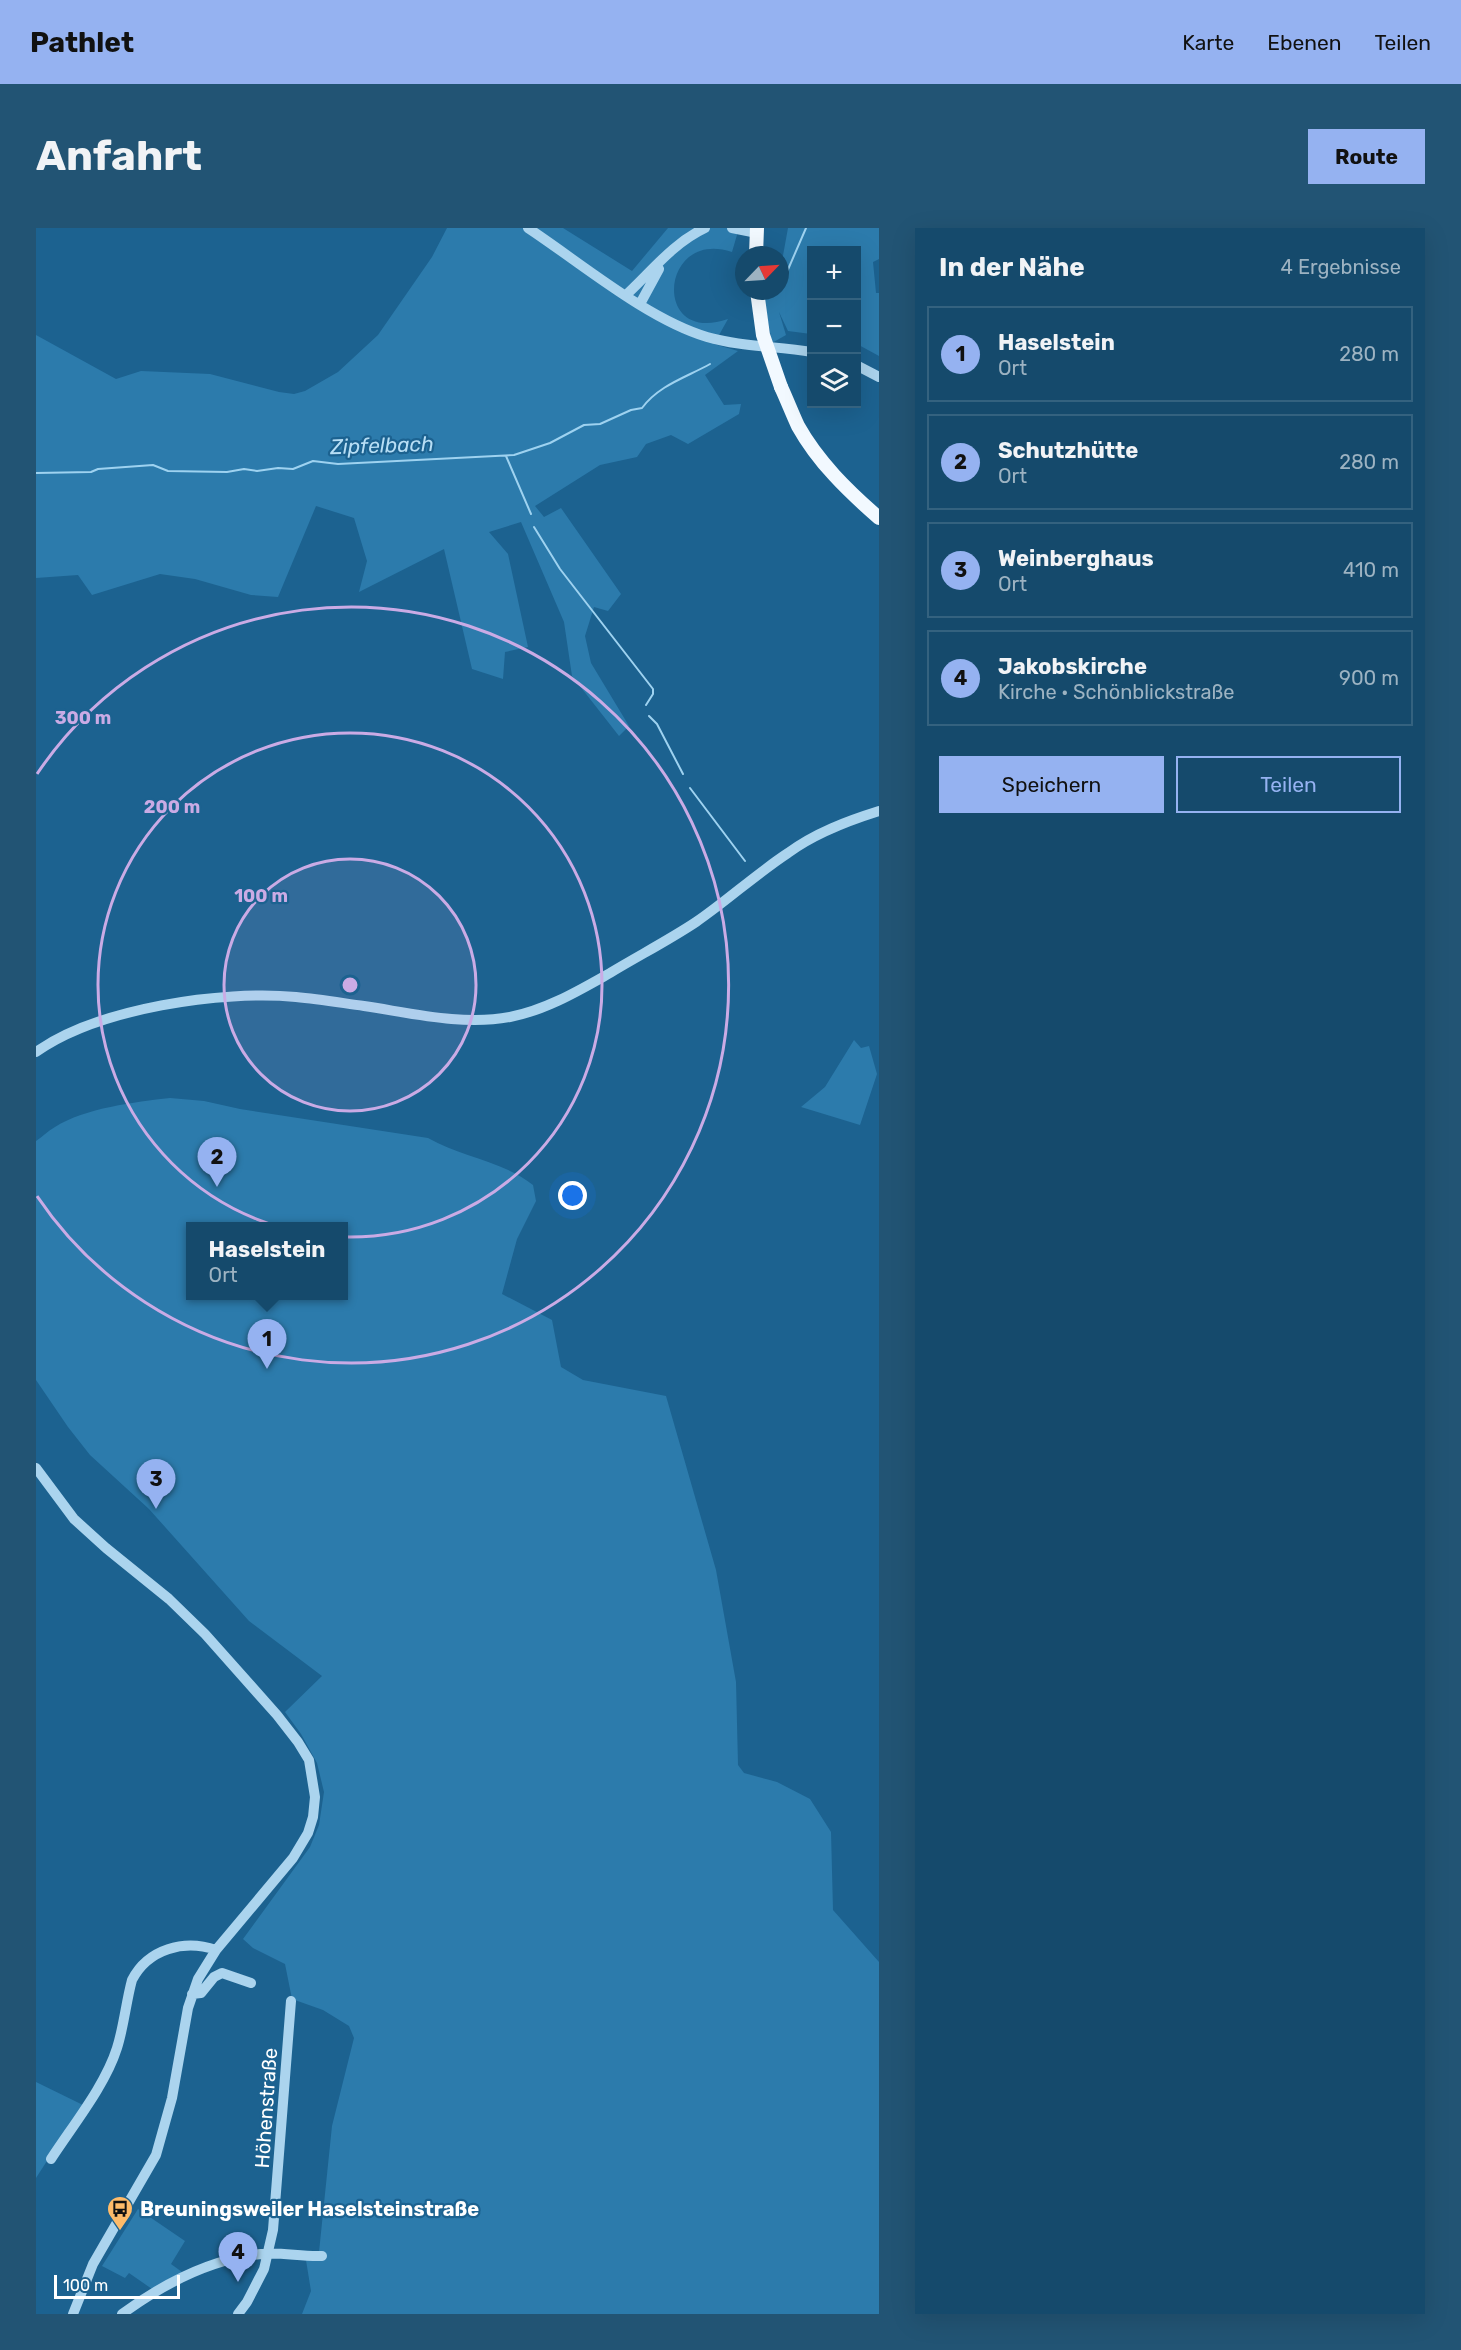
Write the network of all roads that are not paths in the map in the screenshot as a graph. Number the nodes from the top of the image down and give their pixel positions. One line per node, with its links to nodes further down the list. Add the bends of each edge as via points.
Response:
1 (528, 228): 7 (street)
2 (705, 228): 6 (street, via 682,242)
3 (732, 228): 4 (street)
4 (757, 230): 5 (main road)
5 (756, 246)
6 (663, 261): 7 (street); 9 (street)
7 (626, 295): 9 (street)
8 (758, 300): 13 (main road, bridge, via 763,335 799,427 847,490)
9 (640, 304): 10 (street, via 695,333 738,344)
10 (807, 351)
11 (861, 367): 12 (street)
12 (879, 377)
13 (879, 518)
14 (879, 811): 15 (street, via 811,838 695,922 571,995 531,1012 470,1020 297,997 236,996 126,1013 78,1028)
15 (36, 1052)
16 (36, 1468): 17 (street, via 74,1519 205,1634 276,1715 309,1761 315,1797 308,1833 293,1858)
17 (216, 1950): 19 (street); 21 (street, via 197,1945 177,1947 154,1955 137,1970 111,2061)
18 (251, 1983): 19 (street, via 222,1973 201,1993)
19 (192, 1994): 24 (street, via 170,2109 156,2155 97,2257)
20 (291, 2001): 22 (street, Höhenstraße, via 276,2206)
21 (51, 2159)
22 (268, 2253): 23 (street); 25 (street, via 232,2259 187,2274); 26 (street, Höhenstraße, via 257,2285)
23 (322, 2256)
24 (73, 2314)
25 (122, 2314)
26 (238, 2314)

